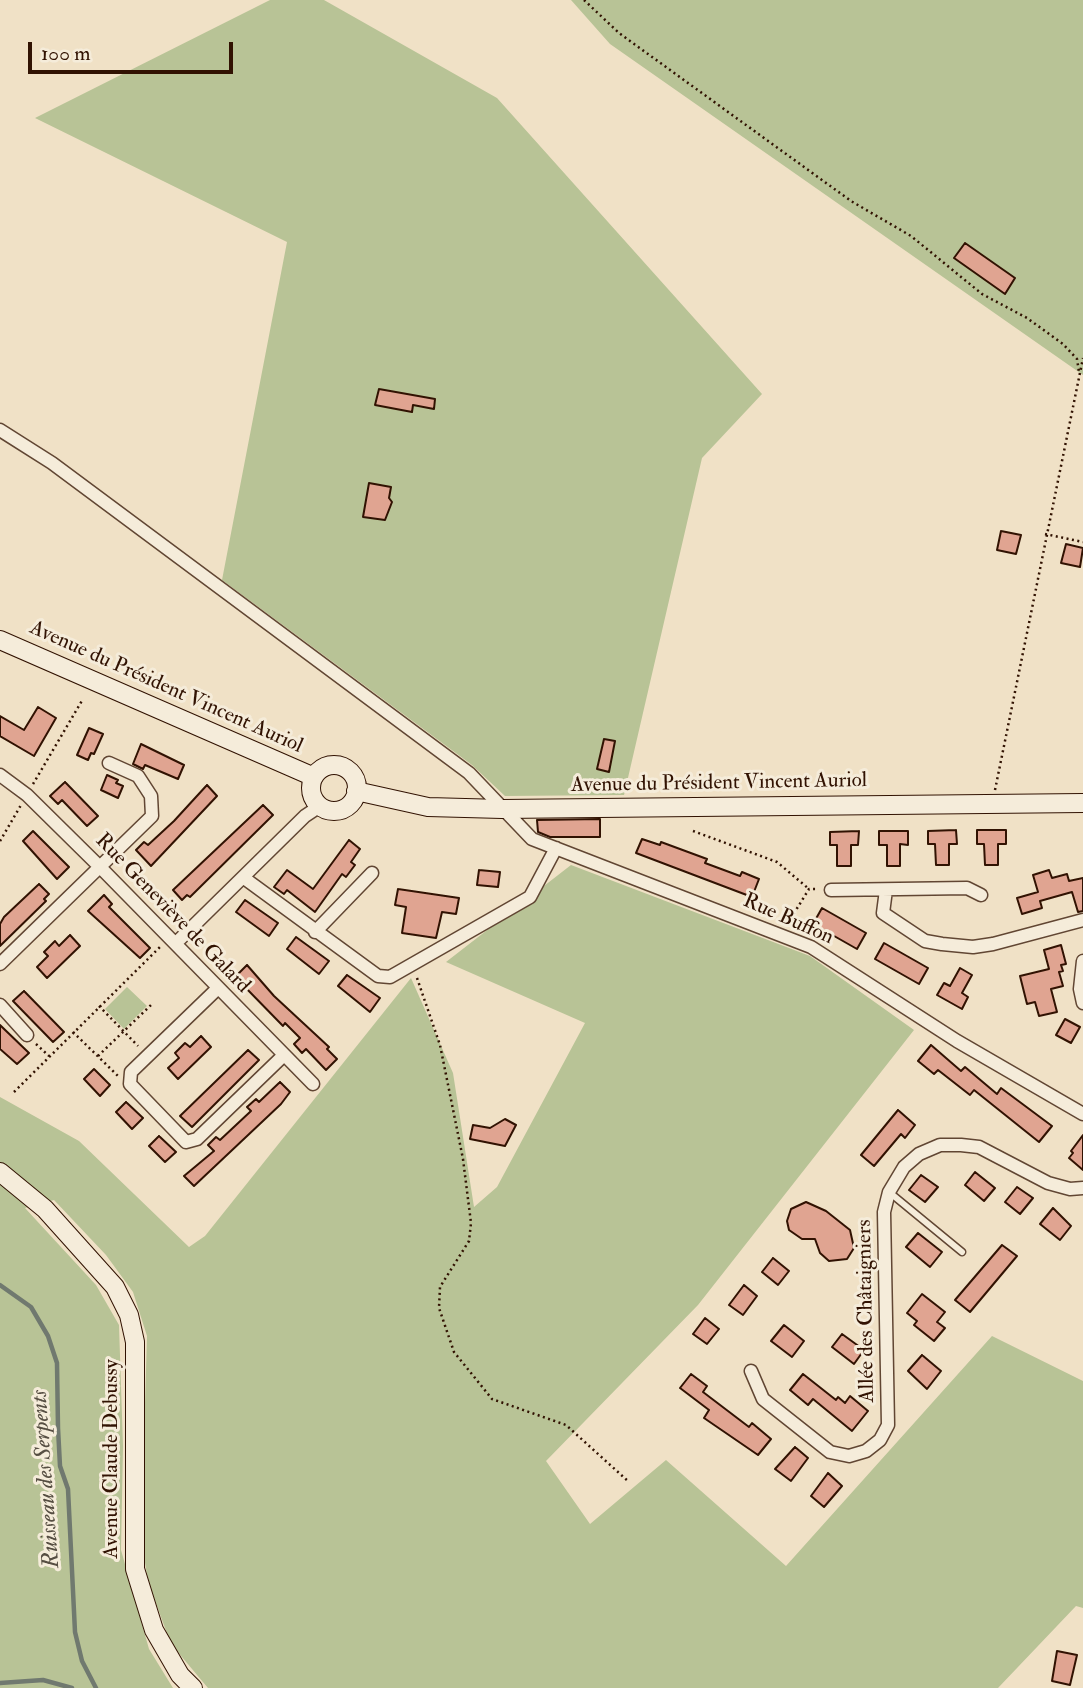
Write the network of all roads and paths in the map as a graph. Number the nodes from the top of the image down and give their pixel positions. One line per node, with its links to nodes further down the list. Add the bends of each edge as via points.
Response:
1 (584, 0): 3 (path, via 619,33 851,201 911,236 982,294 1063,344 1077,359)
2 (1083, 358): 3 (path)
3 (1079, 372): 5 (path)
4 (0, 430): 17 (street, Rue Buffon, via 52,463 458,765)
5 (1045, 534): 6 (path); 15 (path)
6 (1083, 542)
7 (0, 640): 11 (main road, Avenue du Président Vincent Auriol)
8 (83, 699): 13 (path)
9 (108, 763): 21 (street, via 138,776 151,796 152,816)
10 (0, 775): 13 (street, Rue Geneviève de Galard)
11 (314, 777): 12 (main road, via 328,765 341,766 351,773); 16 (main road, via 312,796)
12 (356, 791): 16 (main road, via 346,807 332,810); 17 (main road, Avenue du Président Vincent Auriol, via 428,807)
13 (26, 795): 19 (path); 21 (street, Rue Geneviève de Galard)
14 (1083, 803): 15 (main road, Avenue du Président Vincent Auriol)
15 (992, 804): 17 (main road, Avenue du Président Vincent Auriol)
16 (320, 806): 23 (street)
17 (502, 808): 20 (street, Rue Buffon, via 532,839)
18 (693, 831): 24 (path, via 777,862)
19 (0, 841)
20 (556, 848): 30 (street, Rue Buffon); 34 (street, via 530,897)
21 (100, 867): 31 (street, Rue Geneviève de Galard); 33 (street)
22 (372, 873): 29 (street)
23 (244, 878): 29 (street); 31 (street)
24 (808, 889): 25 (path); 30 (path)
25 (831, 890): 26 (street)
26 (886, 890): 27 (street, via 967,888); 28 (street, via 883,914 925,941 942,944 993,944)
27 (981, 895)
28 (1083, 920)
29 (316, 932): 34 (street, via 378,976 390,976)
30 (781, 935): 50 (street, Rue Buffon, via 811,947 957,1041)
31 (172, 940): 35 (street, Rue Geneviève de Galard); 39 (path)
32 (1083, 961): 36 (street)
33 (0, 964)
34 (413, 965): 56 (path, via 440,1045 471,1223 469,1241 440,1287 439,1308 454,1352 492,1399 566,1425)
35 (217, 989): 43 (street, Rue Geneviève de Galard); 46 (street)
36 (1083, 1003)
37 (0, 1005): 42 (street)
38 (151, 1005): 40 (path)
39 (99, 1006): 40 (path); 41 (path)
40 (124, 1031): 45 (path); 46 (path)
41 (73, 1032): 44 (path); 45 (path)
42 (27, 1035): 44 (path)
43 (284, 1055): 47 (street, via 197,1139 186,1142); 48 (street, Rue Geneviève de Galard)
44 (49, 1056): 49 (path)
45 (98, 1056): 47 (path)
46 (148, 1056): 47 (street, via 131,1072)
47 (130, 1084)
48 (313, 1084)
49 (14, 1091)
50 (1083, 1114)
51 (0, 1172): 57 (main road, Avenue Claude Debussy, via 45,1209 114,1287 129,1315 135,1342 135,1569 154,1630 180,1675)
52 (1083, 1188): 53 (street, Allée des Châtaigniers, via 1048,1183 979,1147 940,1145 904,1167)
53 (889, 1192): 54 (lane); 55 (street, Allée des Châtaigniers, via 884,1212 888,1425 880,1440 866,1451 849,1455 830,1452 763,1399)
54 (962, 1252)
55 (751, 1371)
56 (629, 1482)
57 (193, 1688)

